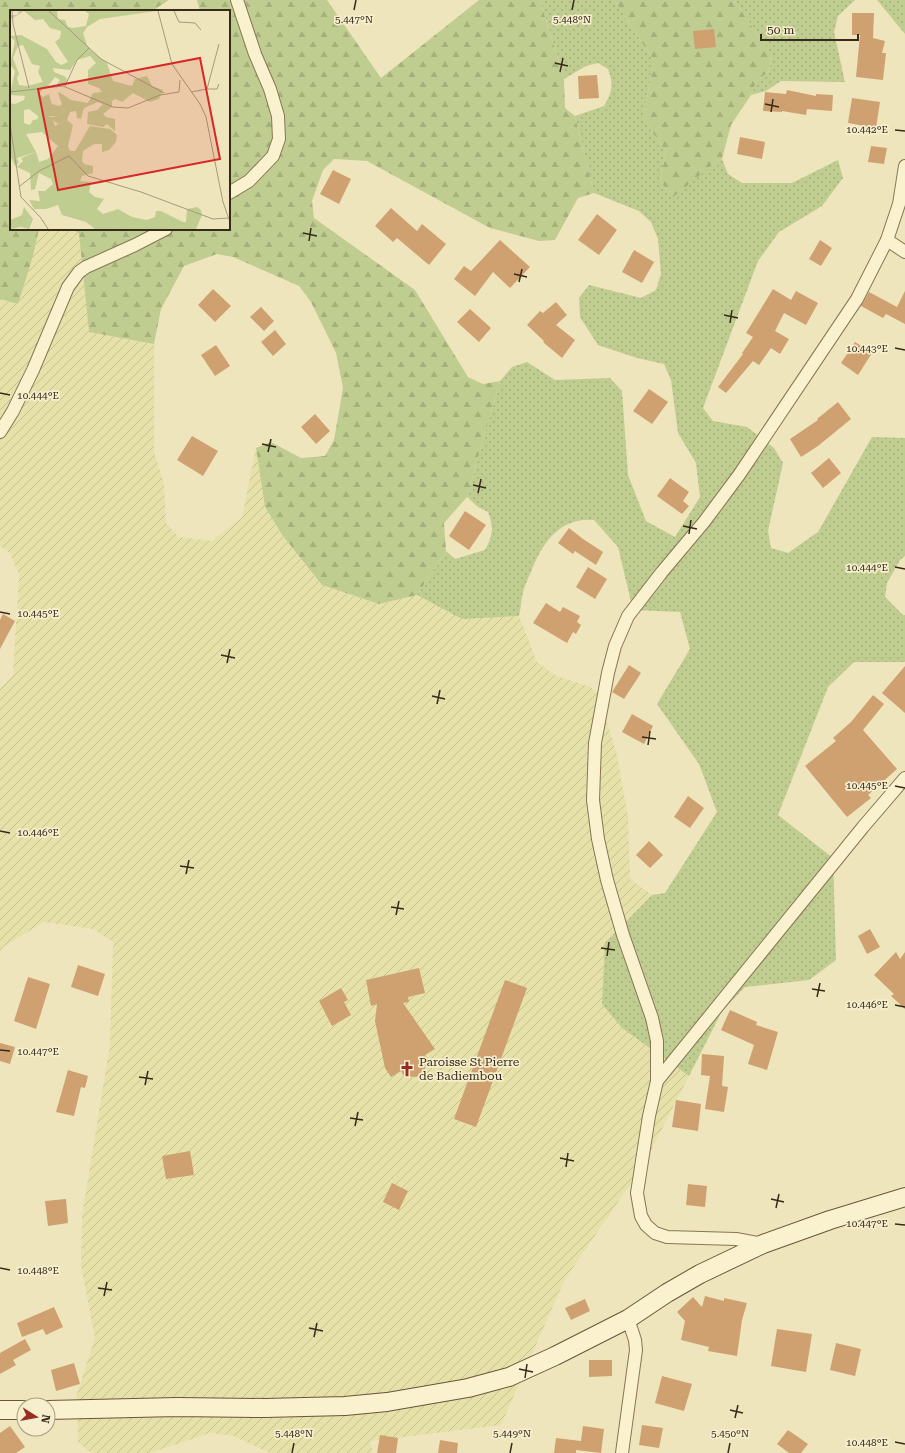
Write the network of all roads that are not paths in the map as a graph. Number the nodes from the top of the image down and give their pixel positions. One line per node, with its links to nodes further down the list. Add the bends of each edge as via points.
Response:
1 (237, 0): 3 (street, via 270,89 278,116 279,139 273,156 249,181)
2 (905, 166): 5 (street, via 899,204)
3 (230, 193)
4 (164, 230): 7 (street, via 79,272 68,287 33,370)
5 (887, 240): 6 (street); 9 (street, via 858,299 739,475 628,616 615,646 595,742 593,800 607,880 652,1018 657,1041)
6 (905, 252)
7 (0, 432)
8 (905, 778): 9 (street, via 848,844)
9 (657, 1081): 11 (street, via 637,1193 641,1216 646,1225 656,1233 667,1236 736,1239)
10 (905, 1197): 11 (street)
11 (763, 1244): 12 (street, via 700,1274)
12 (628, 1319): 15 (street, via 509,1376 468,1388 415,1397 309,1408); 16 (street, via 636,1350)
13 (0, 1410): 14 (street)
14 (16, 1410)
15 (56, 1410)
16 (622, 1453)

